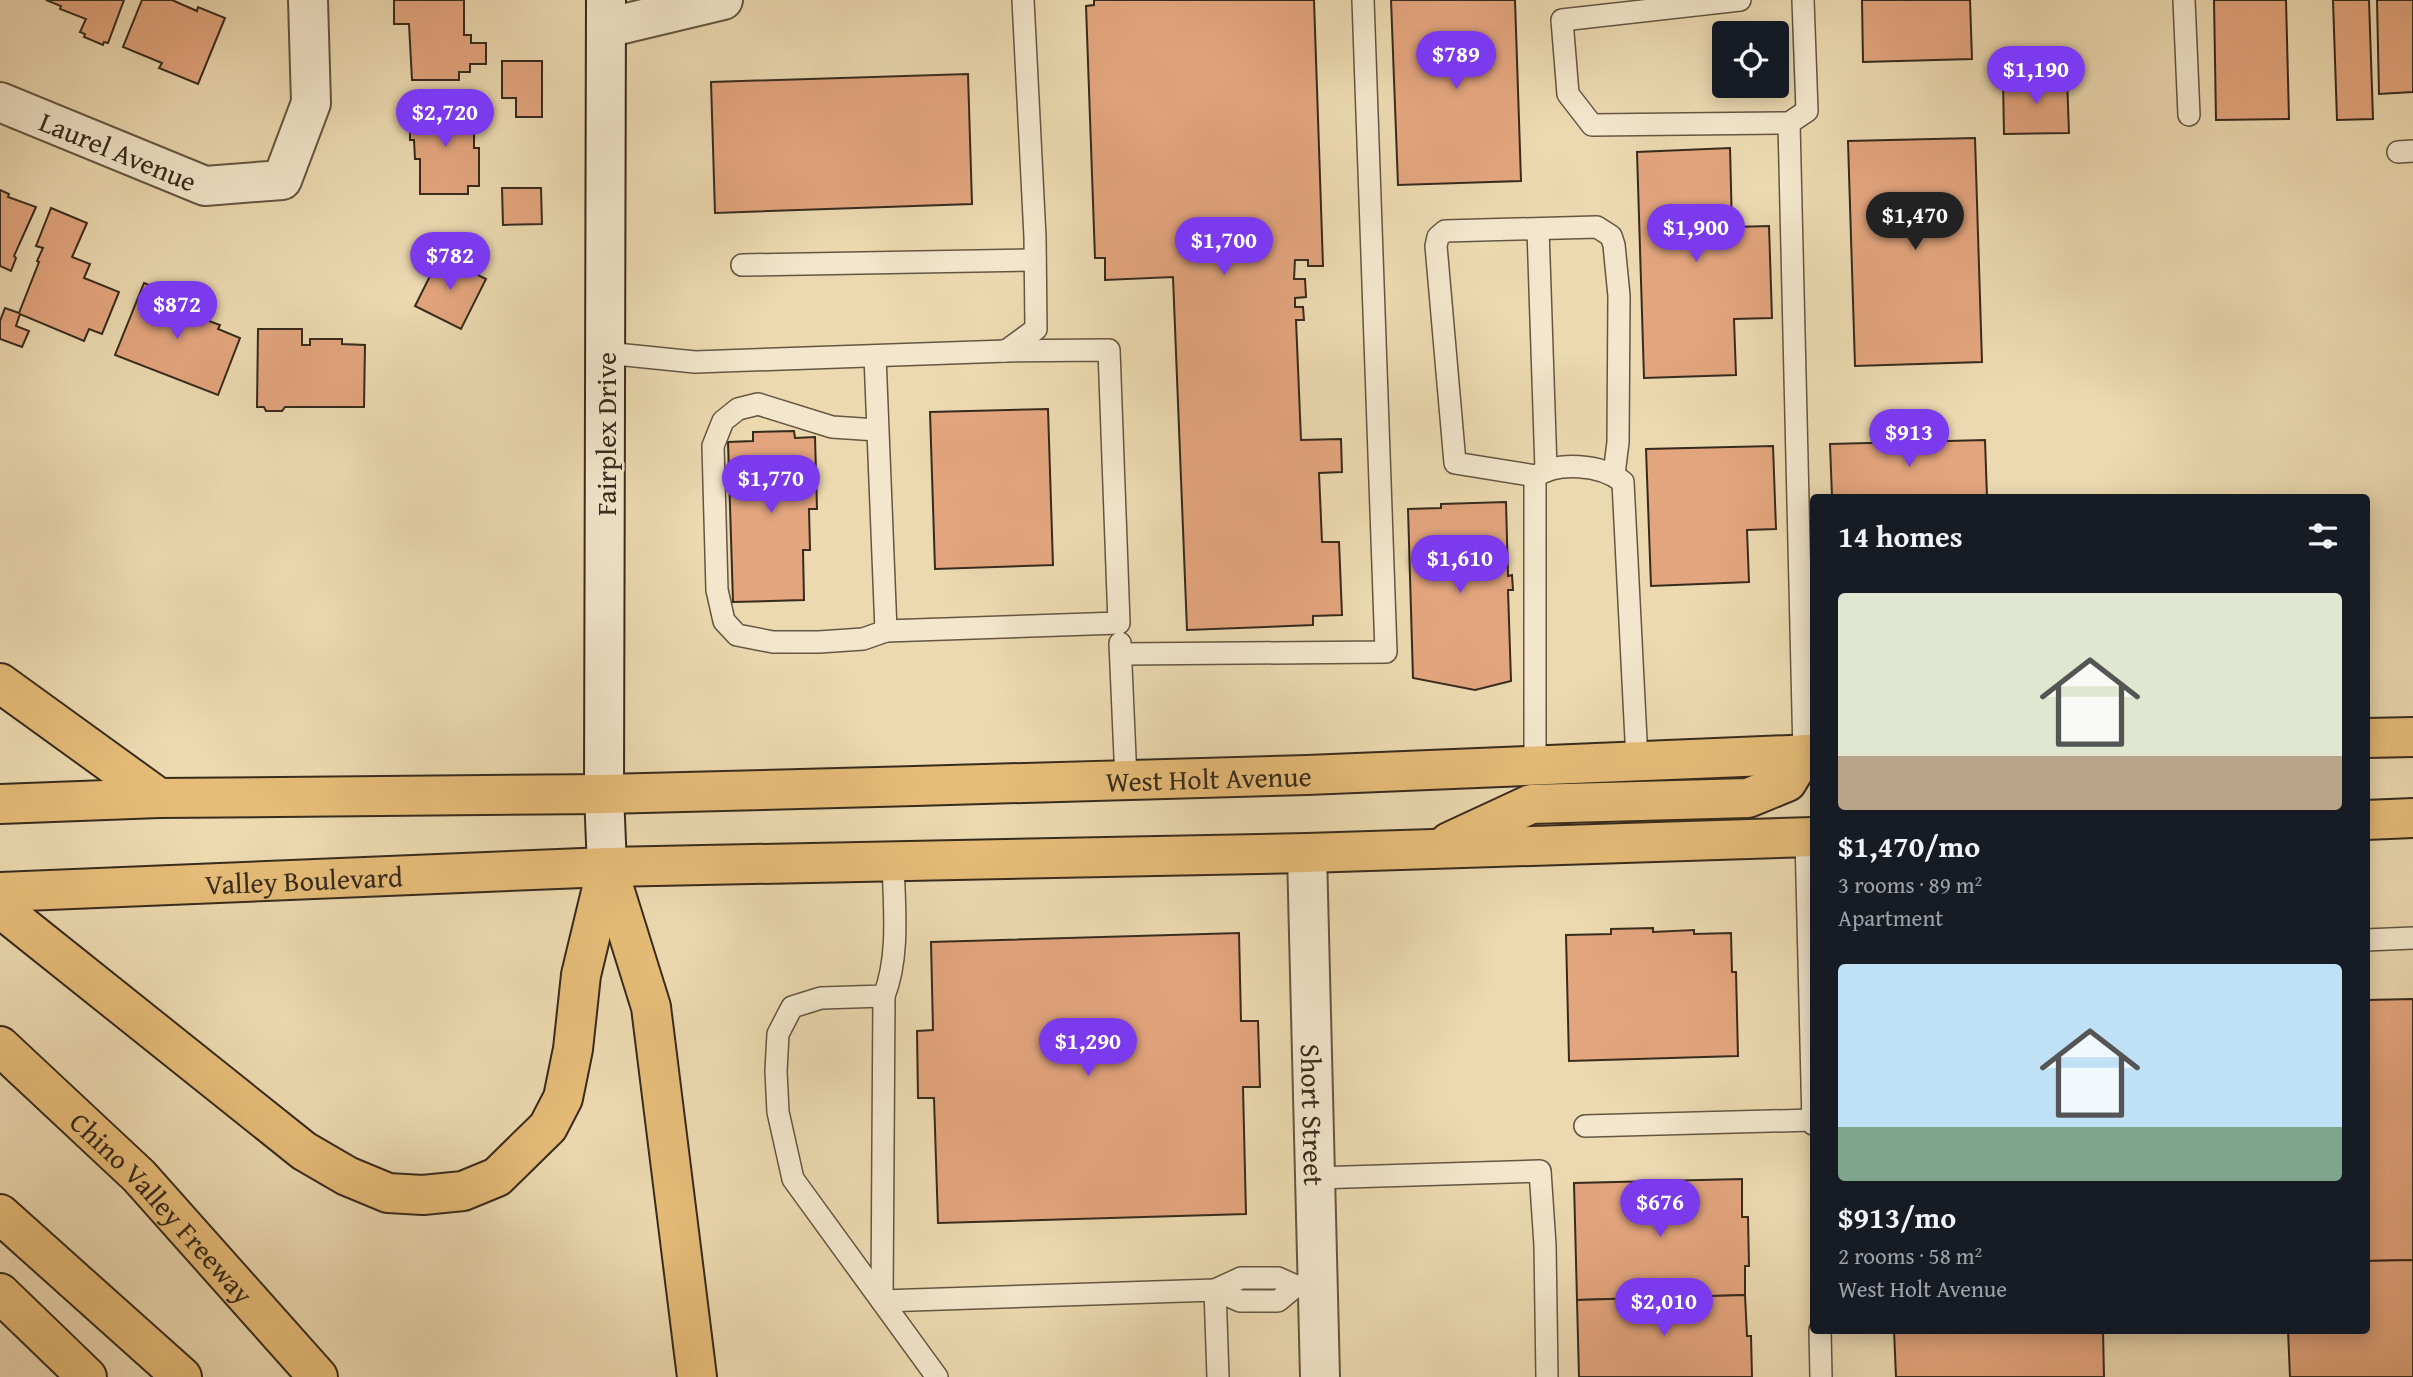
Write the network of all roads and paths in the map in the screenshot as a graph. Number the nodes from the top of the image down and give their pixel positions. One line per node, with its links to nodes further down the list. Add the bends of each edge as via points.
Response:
1 (308, 0): 9 (street, Laurel Avenue, via 311,103 282,180 205,187)
2 (723, 0): 8 (street)
3 (1023, 0): 13 (lane)
4 (1363, 0): 23 (lane, via 1386,652)
5 (1740, 0): 11 (lane, via 1562,20 1568,94 1592,125)
6 (1803, 0): 11 (lane, via 1807,111)
7 (2185, 0): 10 (lane)
8 (606, 14): 16 (street, Fairplex Drive)
9 (0, 102)
10 (2189, 115)
11 (1789, 122): 27 (lane)
12 (1538, 229): 19 (lane); 19 (lane, via 1446,231 1436,246 1453,459 1461,466); 20 (lane, via 1597,227 1611,236 1614,245 1619,296)
13 (1035, 260): 14 (lane); 15 (lane, via 1036,329)
14 (742, 265)
15 (1002, 351): 17 (lane); 21 (lane, via 1109,350)
16 (606, 352): 17 (lane, via 695,362); 31 (street, Fairplex Drive)
17 (875, 356): 18 (lane)
18 (877, 430): 22 (lane); 22 (lane, via 832,427 758,404 738,409 723,421 713,446 717,590 724,621 737,635 773,642 819,642 863,639)
19 (1541, 472): 20 (lane, via 1591,467); 29 (lane, via 1535,477)
20 (1614, 474): 28 (lane, via 1623,482 1624,493)
21 (1119, 623): 22 (lane); 23 (lane)
22 (886, 631)
23 (1121, 654): 30 (lane)
24 (0, 683): 32 (main road)
25 (2413, 737): 26 (main road)
26 (2370, 738)
27 (1809, 754): 28 (main road, West Holt Avenue); 37 (main road, via 1787,782 1748,798 1531,804)
28 (1637, 760): 29 (main road, West Holt Avenue)
29 (1535, 765): 30 (main road, West Holt Avenue)
30 (1126, 780): 31 (main road, West Holt Avenue)
31 (604, 794): 32 (main road); 40 (street, Fairplex Drive)
32 (159, 798): 33 (main road)
33 (0, 804)
34 (2413, 818): 35 (main road)
35 (2370, 820)
36 (1810, 837): 37 (main road)
37 (1434, 849): 38 (main road)
38 (1307, 853): 39 (main road); 49 (street, Short Street)
39 (893, 861): 40 (main road); 45 (lane, via 894,939 891,979)
40 (607, 867): 41 (main road, Valley Boulevard); 42 (main road, via 581,975 563,1098 548,1127 497,1178 463,1191 423,1195 388,1193 304,1151); 59 (main road, via 651,1007)
41 (0, 892)
42 (0, 908)
43 (2413, 939): 44 (lane)
44 (2370, 940)
45 (884, 996): 54 (lane); 54 (lane, via 821,998 792,1007 778,1034 776,1071 778,1112 793,1180)
46 (0, 1046): 58 (main road, Chino Valley Freeway, via 139,1176)
47 (1810, 1122): 48 (lane)
48 (1585, 1126)
49 (1315, 1178): 51 (street, Short Street); 63 (lane, via 1540,1171)
50 (0, 1214): 57 (main road)
51 (1307, 1285): 52 (lane, via 1278,1278 1241,1278); 62 (street, Short Street)
52 (1215, 1290): 54 (lane); 61 (lane)
53 (0, 1293): 56 (main road)
54 (882, 1301): 60 (lane)
55 (1820, 1334): 64 (lane)
56 (87, 1377)
57 (182, 1377)
58 (318, 1377)
59 (697, 1377)
60 (937, 1377)
61 (1219, 1377)
62 (1320, 1377)
63 (1547, 1377)
64 (1821, 1377)

